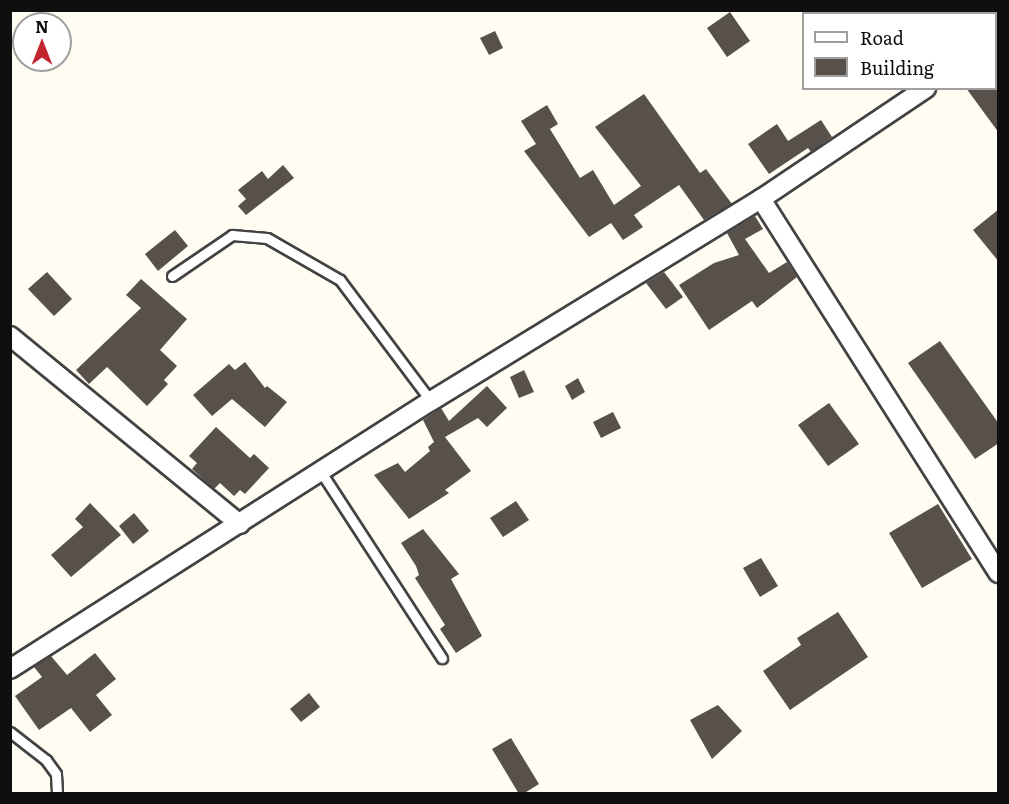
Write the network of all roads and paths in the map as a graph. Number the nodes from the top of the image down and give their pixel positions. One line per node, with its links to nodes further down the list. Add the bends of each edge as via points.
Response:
1 (923, 90): 2 (street)
2 (761, 199): 5 (street); 8 (street)
3 (172, 276): 5 (lane, via 232,235 267,238 340,280)
4 (10, 336): 7 (street)
5 (431, 401): 6 (street)
6 (321, 472): 7 (street); 9 (lane)
7 (240, 524): 10 (street)
8 (999, 573)
9 (442, 658)
10 (10, 669)
11 (10, 732): 12 (lane, via 46,760 56,774)
12 (57, 794)

